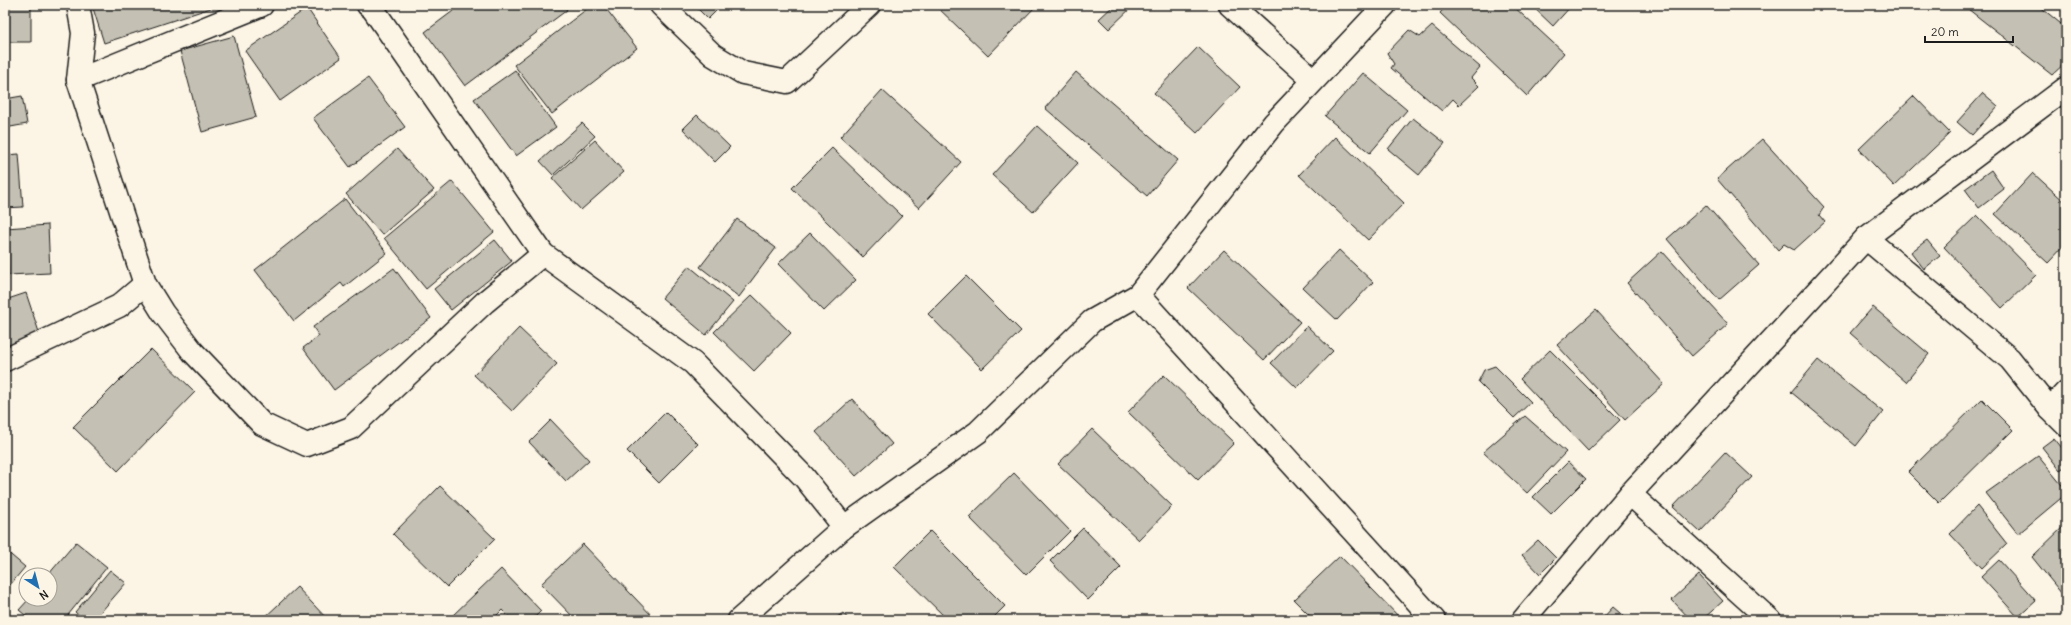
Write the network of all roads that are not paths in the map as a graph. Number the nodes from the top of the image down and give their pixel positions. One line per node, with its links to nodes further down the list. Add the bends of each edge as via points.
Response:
1 (78, 5): 8 (street, via 83,33)
2 (262, 5): 8 (street)
3 (368, 5): 12 (street, via 373,8)
4 (661, 5): 5 (street, via 713,55 742,73 787,82)
5 (869, 5)
6 (1230, 5): 9 (street)
7 (1384, 5): 9 (street)
8 (78, 80): 13 (street)
9 (1313, 80): 14 (street, via 1274,123)
10 (2066, 88): 11 (street)
11 (1866, 238): 17 (street, via 2010,359); 19 (street)
12 (543, 254): 13 (street, via 485,302 351,428 307,445 262,424 194,352 163,313); 20 (street, via 693,363 804,478)
13 (146, 284): 15 (street, via 119,306)
14 (1138, 295): 20 (street, via 1092,321 978,432); 22 (street)
15 (5, 360)
16 (2066, 392): 17 (street)
17 (2050, 409): 18 (street)
18 (2066, 425)
19 (1630, 494): 23 (street); 24 (street)
20 (844, 527): 21 (street)
21 (738, 620)
22 (1434, 620)
23 (1523, 620)
24 (1770, 620)

